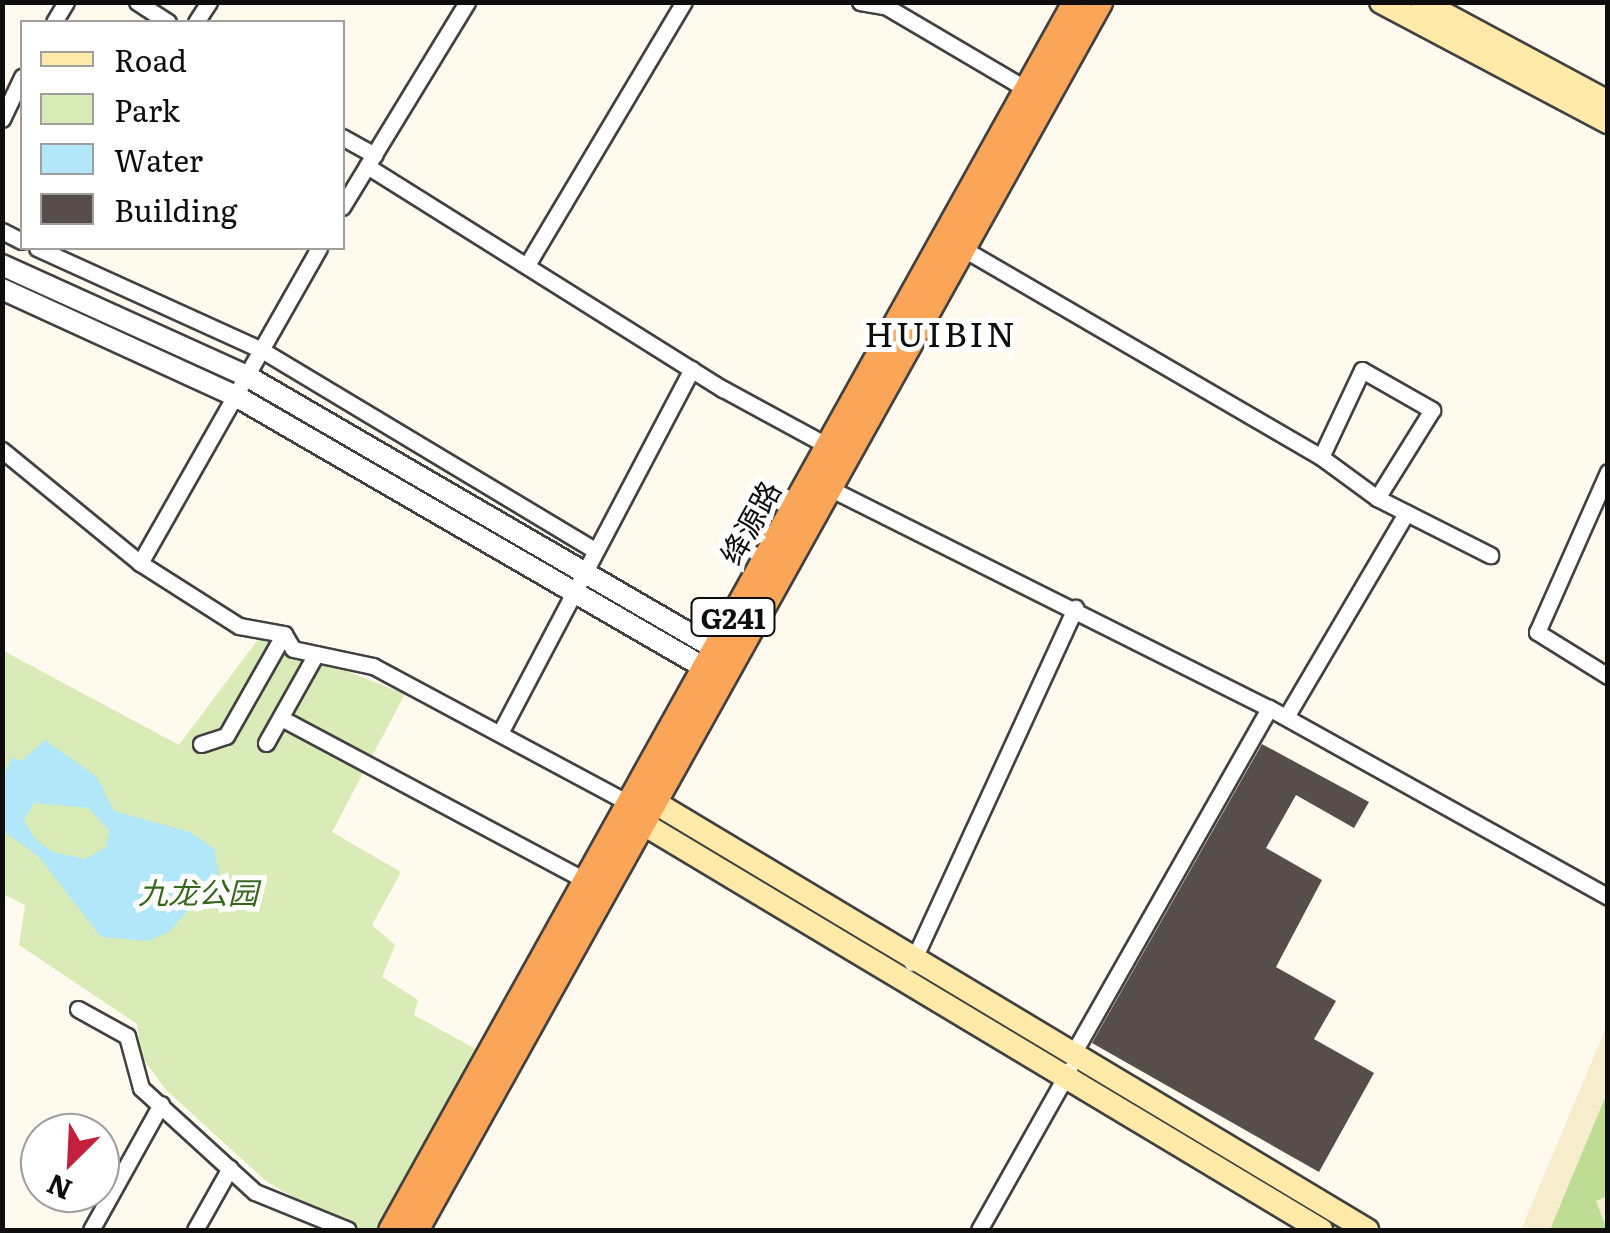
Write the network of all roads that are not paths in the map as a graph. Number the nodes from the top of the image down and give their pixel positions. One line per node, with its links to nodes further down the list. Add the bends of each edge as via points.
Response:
1 (137, 2): 9 (street)
2 (468, 2): 16 (street)
3 (684, 2): 21 (street)
4 (860, 2): 11 (street, via 887,7)
5 (1075, 2): 11 (highway, 绛源路 / G241)
6 (1099, 2): 18 (highway, 绛源路 / G241)
7 (1381, 2): 14 (main road)
8 (1422, 2): 12 (main road)
9 (165, 20)
10 (20, 82): 13 (street)
11 (1026, 90): 28 (highway, 绛源路 / G241)
12 (1608, 102)
13 (2, 120)
14 (1608, 122)
15 (345, 140): 16 (street)
16 (370, 161): 17 (street); 21 (street)
17 (345, 202)
18 (962, 248): 30 (street); 32 (highway, 绛源路 / G241)
19 (317, 250): 24 (street)
20 (63, 253): 24 (street)
21 (527, 264): 25 (street)
22 (2, 265): 26 (street)
23 (2, 289): 27 (street)
24 (260, 348): 26 (street); 35 (street)
25 (692, 369): 28 (street); 35 (street)
26 (245, 375): 27 (street); 38 (street)
27 (234, 395): 37 (street); 39 (street)
28 (828, 446): 43 (highway, 绛源路 / G241)
29 (2, 450): 37 (street)
30 (1321, 458): 33 (street); 33 (street, via 1362,370 1432,410)
31 (1608, 472): 44 (street, via 1537,632)
32 (828, 488): 40 (street); 51 (highway, 绛源路 / G241)
33 (1378, 498): 34 (street)
34 (1406, 512): 36 (street); 46 (street)
35 (595, 550): 38 (street)
36 (1490, 555)
37 (140, 563): 41 (street, via 239,626)
38 (584, 570): 39 (street); 43 (street)
39 (573, 589): 43 (street); 48 (street)
40 (1075, 608): 45 (street); 54 (street)
41 (284, 634): 42 (street, via 293,650); 50 (street, via 226,736)
42 (316, 654): 47 (street); 48 (street, via 373,666)
43 (710, 658): 51 (highway, 绛源路 / G241)
44 (1608, 676)
45 (1269, 708): 46 (street); 57 (street)
46 (1286, 717): 53 (street)
47 (281, 718): 49 (street); 52 (street)
48 (501, 730): 51 (street)
49 (266, 743)
50 (202, 744)
51 (642, 809): 52 (highway, 绛源路 / G241); 54 (main road); 55 (main road); 65 (highway, 绛源路 / G241)
52 (586, 881): 64 (highway, 绛源路 / G241)
53 (1608, 898)
54 (915, 958): 55 (street); 57 (main road)
55 (904, 980): 58 (main road)
56 (78, 1009): 59 (street, via 127,1036 141,1088)
57 (1080, 1048): 58 (street); 68 (main road)
58 (1065, 1077): 66 (street); 67 (main road)
59 (161, 1104): 60 (street); 61 (street)
60 (230, 1168): 62 (street); 63 (street, via 256,1192)
61 (90, 1230)
62 (195, 1230)
63 (348, 1230)
64 (391, 1230)
65 (415, 1230)
66 (979, 1230)
67 (1320, 1230)
68 (1367, 1230)

